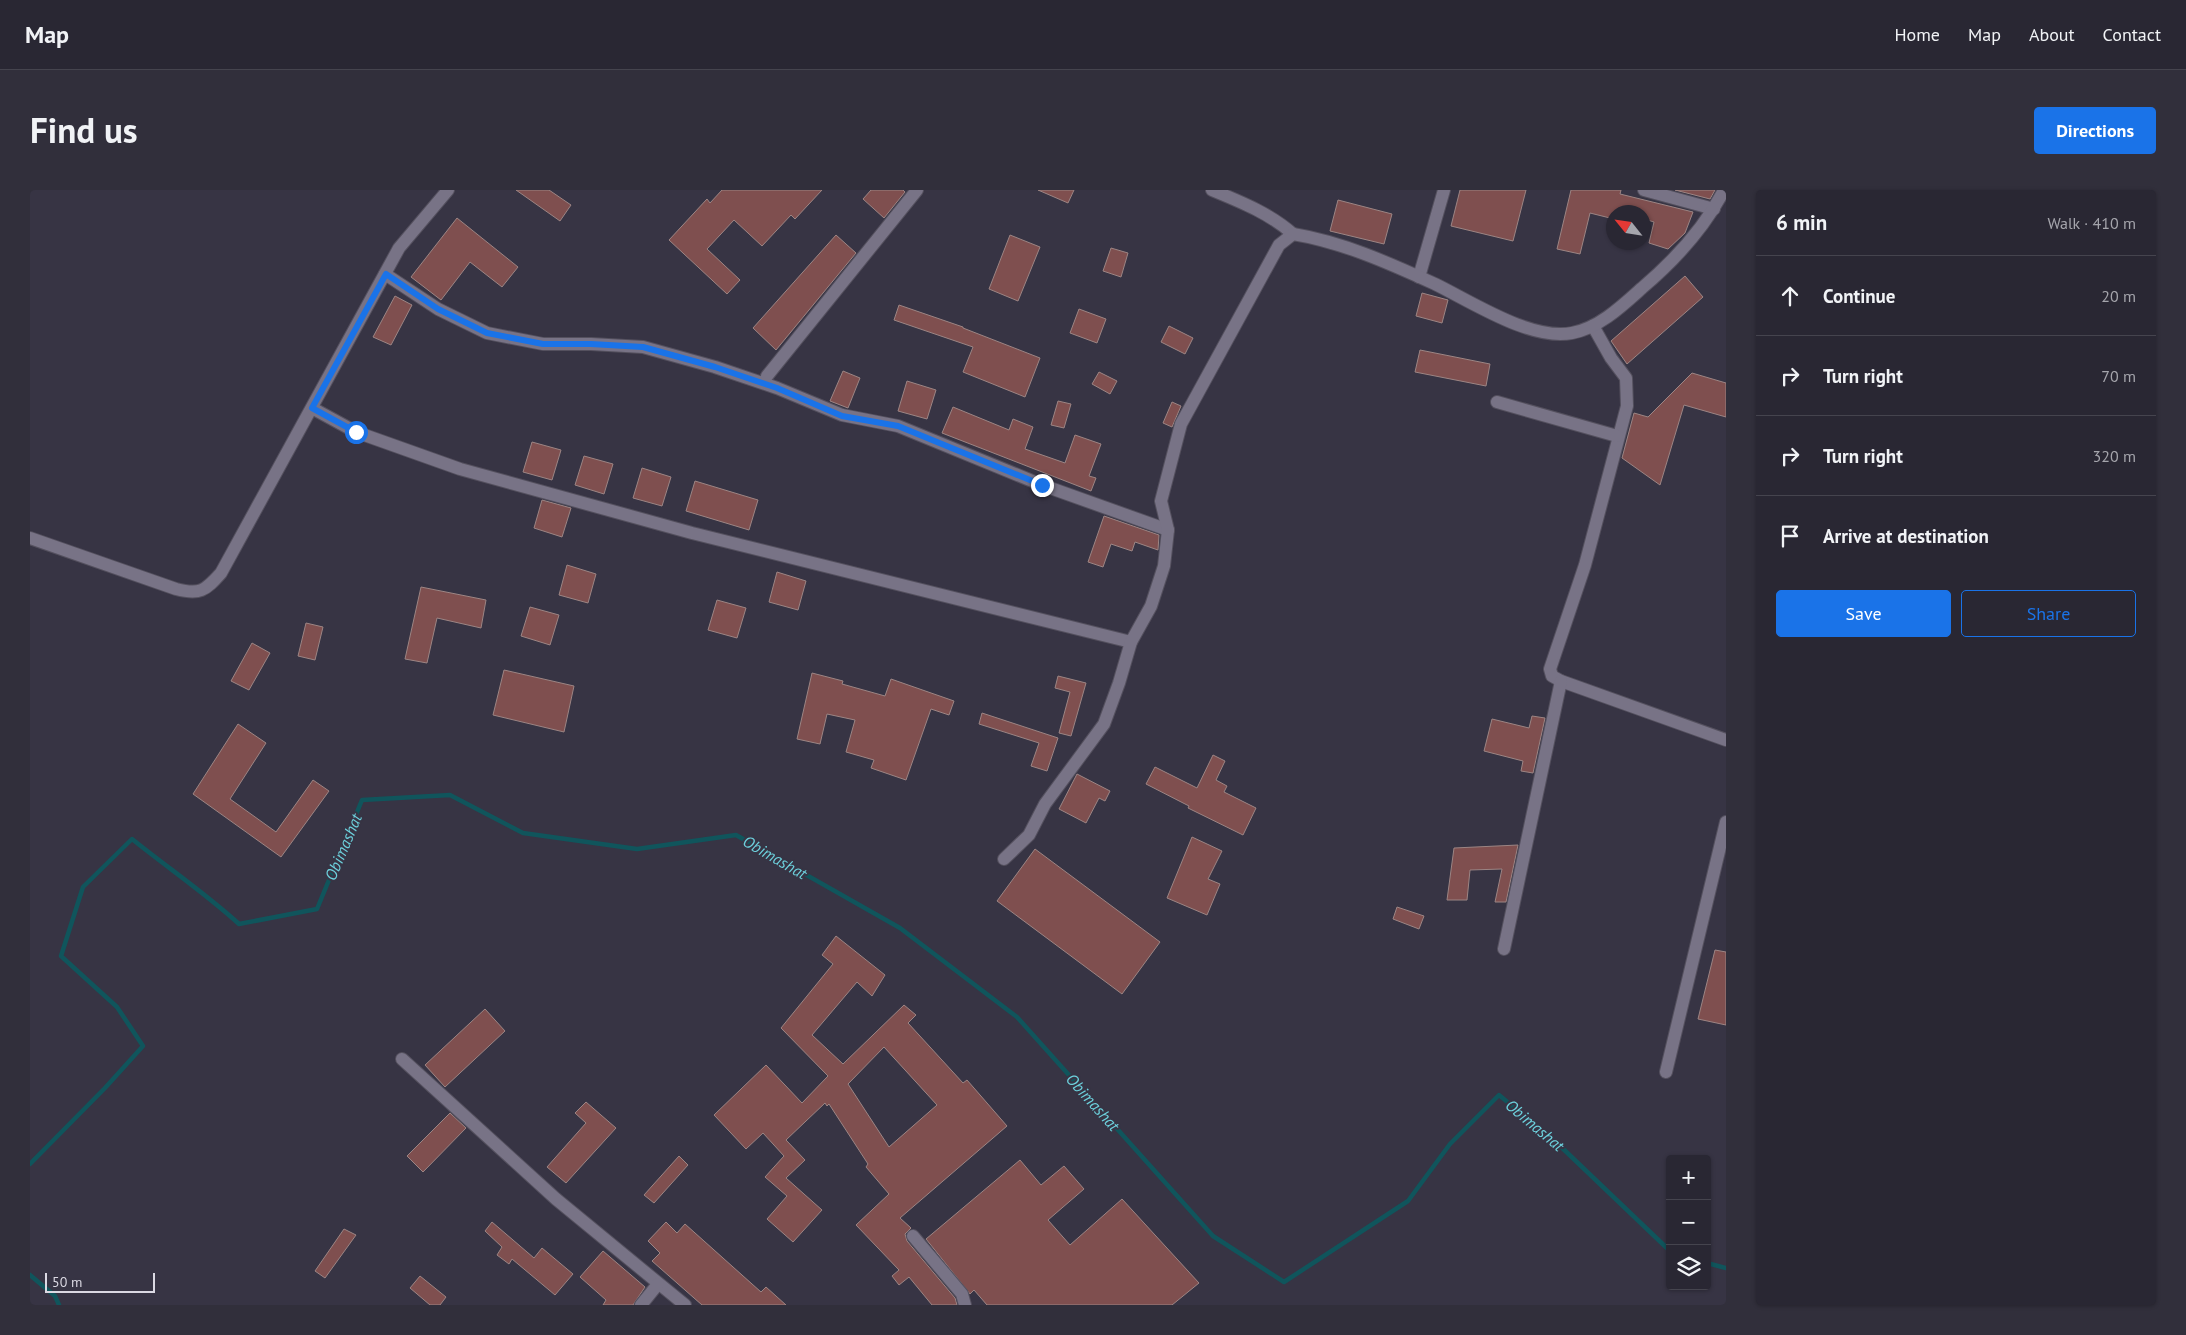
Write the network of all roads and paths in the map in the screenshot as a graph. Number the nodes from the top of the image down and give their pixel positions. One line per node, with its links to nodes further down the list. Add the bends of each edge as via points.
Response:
1 (448, 190): 9 (street, via 399,248)
2 (917, 190): 12 (street)
3 (1212, 190): 8 (street, via 1261,211)
4 (1444, 190): 10 (street)
5 (1644, 190): 7 (street)
6 (1724, 190): 7 (street)
7 (1714, 209): 11 (street, via 1698,233 1659,273 1622,306)
8 (1292, 234): 10 (street, via 1323,239); 16 (street, via 1279,244 1181,424 1161,501)
9 (386, 274): 14 (street); 16 (street, via 438,309 487,333 543,344 643,347 715,367 777,388 842,416 898,426 1042,485)
10 (1419, 277): 11 (street, via 1503,319 1542,332 1572,333)
11 (1593, 326): 15 (street, via 1626,378 1627,406)
12 (767, 376)
13 (1497, 402): 15 (street)
14 (312, 408): 17 (street, via 221,573 209,587 193,593 176,589); 18 (street, via 356,432 460,469 692,533)
15 (1617, 436): 19 (street, via 1585,565 1550,669 1552,676)
16 (1168, 530): 18 (street, via 1164,566 1151,606)
17 (30, 538)
18 (1131, 642): 22 (street, via 1104,724 1045,804 1029,835)
19 (1561, 681): 20 (street); 23 (street)
20 (1726, 740)
21 (1726, 822): 25 (street)
22 (1004, 859)
23 (1504, 949)
24 (402, 1059): 27 (street, via 556,1199)
25 (1666, 1072)
26 (913, 1236): 30 (street, via 962,1294)
27 (658, 1284): 28 (street); 29 (street)
28 (641, 1305)
29 (685, 1305)
30 (966, 1305)

